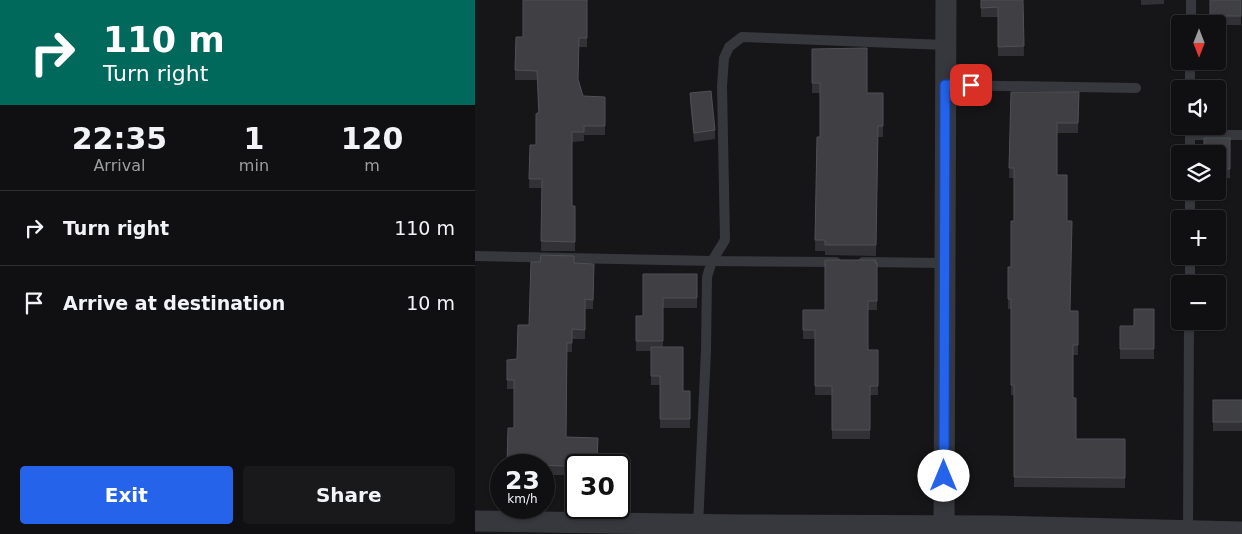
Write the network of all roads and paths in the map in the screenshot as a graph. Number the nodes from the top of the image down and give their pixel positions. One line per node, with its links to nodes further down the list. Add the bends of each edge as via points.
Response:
1 (945, 0): 4 (street)
2 (1191, 0): 3 (lane)
3 (1191, 15)
4 (945, 45): 5 (street); 10 (lane, via 742,38 729,47 724,58 722,86 725,240)
5 (945, 85): 6 (lane); 11 (street)
6 (1136, 88)
7 (1226, 134): 8 (lane)
8 (1242, 135)
9 (475, 256): 10 (lane)
10 (712, 261): 11 (lane); 14 (lane, via 707,277)
11 (944, 263): 15 (street)
12 (1189, 330): 16 (lane)
13 (475, 521): 14 (street)
14 (699, 529): 15 (street)
15 (944, 530): 16 (street)
16 (1188, 532): 17 (street)
17 (1242, 532)

